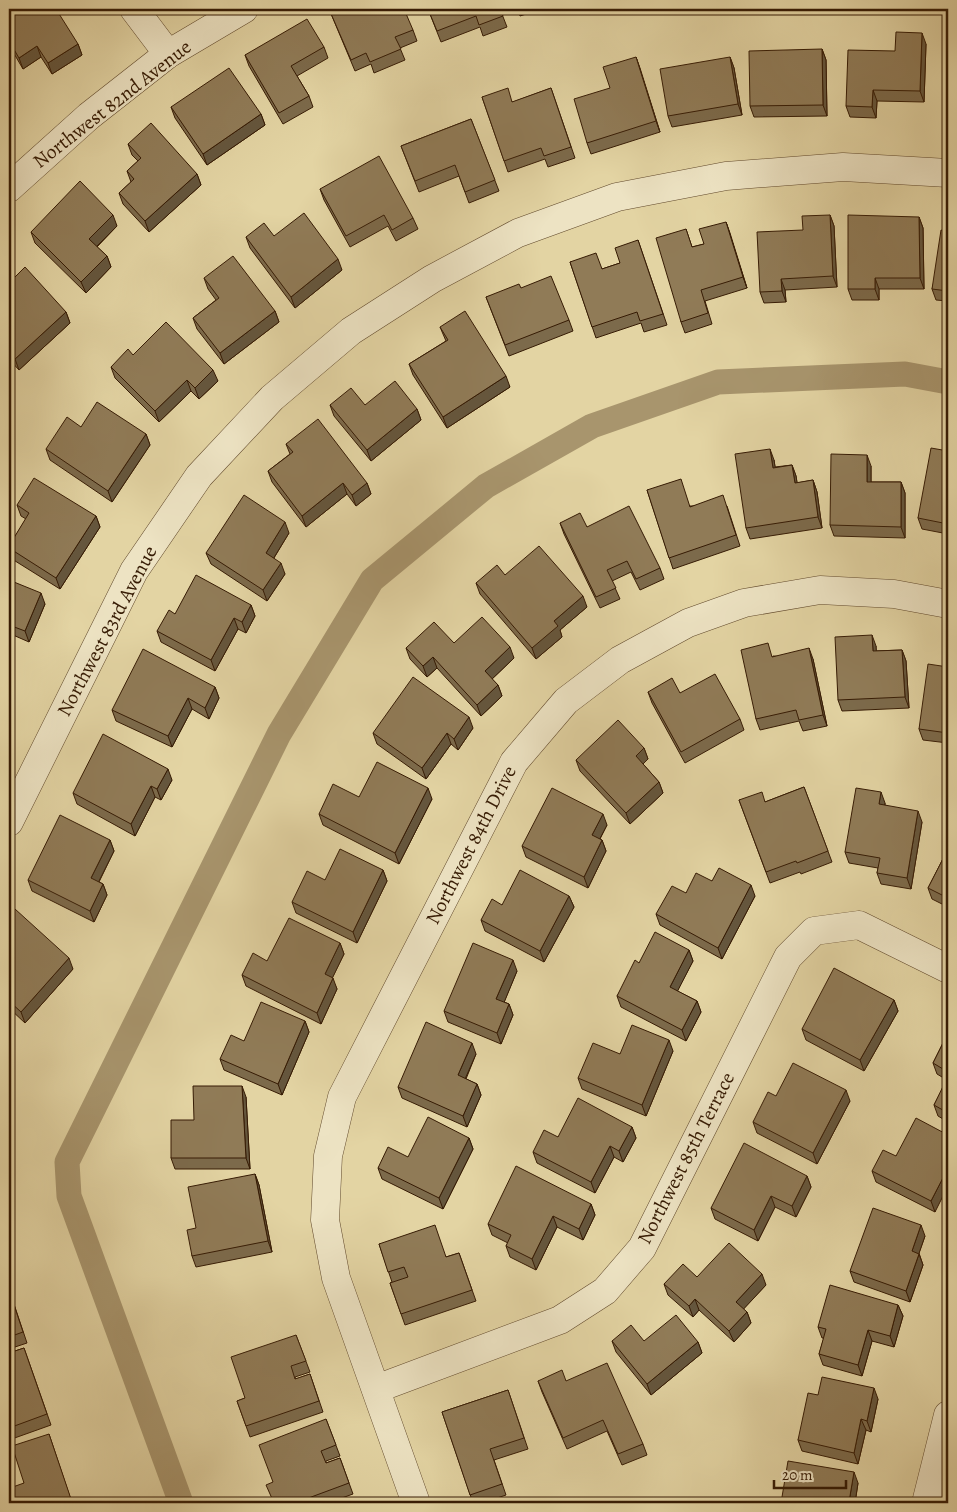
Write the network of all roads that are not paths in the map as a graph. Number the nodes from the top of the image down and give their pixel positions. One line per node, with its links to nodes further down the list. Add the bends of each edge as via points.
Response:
1 (134, 9): 3 (street)
2 (244, 9): 3 (street, Northwest 82nd Avenue)
3 (168, 54): 5 (street, Northwest 82nd Avenue, via 89,116)
4 (948, 173): 7 (street, Northwest 83rd Avenue, via 843,167 726,176 617,197 518,233 432,279 351,331 272,398 199,476 134,571)
5 (9, 188)
6 (948, 604): 9 (street, Northwest 84th Drive, via 894,594 820,590 736,606 688,624 620,660 566,701 514,762 342,1097 328,1156 325,1220 336,1278)
7 (9, 822)
8 (948, 969): 9 (street, Northwest 85th Terrace, via 859,925 814,931 788,957 642,1248 605,1290 560,1320)
9 (376, 1389): 11 (street, Northwest 84th Drive)
10 (948, 1415): 12 (street)
11 (416, 1503)
12 (926, 1503)

